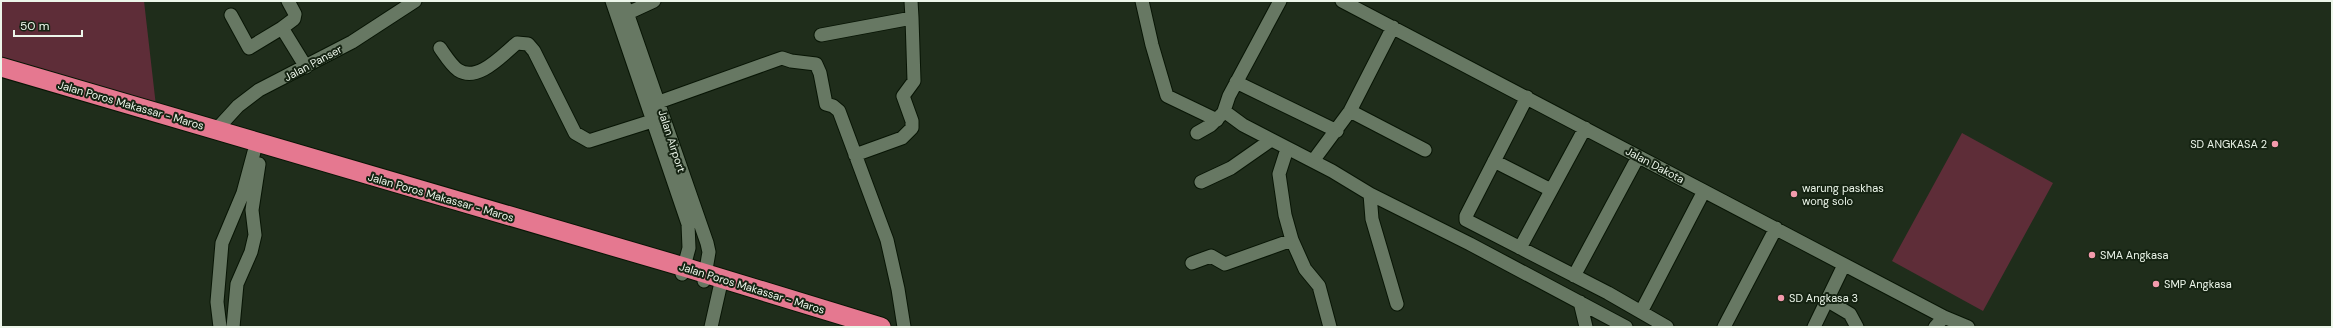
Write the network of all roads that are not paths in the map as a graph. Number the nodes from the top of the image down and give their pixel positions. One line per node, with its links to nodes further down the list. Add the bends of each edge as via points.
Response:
1 (288, 1): 13 (street, via 295,14 294,19)
2 (414, 1): 17 (street, Jalan Panser, via 352,42)
3 (612, 1): 24 (street, Jalan Airport)
4 (654, 1): 9 (street)
5 (911, 1): 11 (street)
6 (1142, 1): 23 (street, via 1167,96)
7 (1280, 1): 19 (street)
8 (1342, 1): 12 (street, Jalan Dakota)
9 (626, 7): 21 (street, Jalan Airport)
10 (231, 14): 13 (street, via 249,48)
11 (912, 18): 14 (street); 33 (street, via 914,81 903,96 912,128 902,138)
12 (1393, 27): 20 (street, Jalan Dakota); 22 (street)
13 (282, 28): 17 (street)
14 (822, 35)
15 (440, 48): 24 (street, via 457,69 466,74 476,74 517,43 528,44 534,51 575,133 589,142)
16 (1, 67): 26 (highway, Jalan Poros Makassar - Maros)
17 (306, 67): 26 (street, Jalan Panser, via 247,99)
18 (1, 78): 32 (highway, Jalan Poros Makassar - Maros)
19 (1236, 82): 23 (street); 27 (street)
20 (1527, 97): 25 (street, Jalan Dakota); 36 (street)
21 (659, 102): 33 (street, via 693,92 782,58 800,63 810,62 816,64 820,73 826,104 840,111); 38 (street, Jalan Airport)
22 (1350, 111): 27 (street); 31 (street)
23 (1220, 115): 28 (street); 29 (street, via 1233,119)
24 (652, 121): 38 (street, Jalan Airport)
25 (1585, 128): 34 (street, Jalan Dakota); 39 (street)
26 (216, 130): 47 (highway, Jalan Poros Makassar - Maros)
27 (1337, 131): 35 (street)
28 (1197, 133)
29 (1272, 140): 30 (street); 37 (street, via 1231,168)
30 (1287, 149): 35 (street); 43 (street, via 1280,169 1280,185 1284,215)
31 (1425, 150)
32 (258, 153): 47 (highway, Jalan Poros Makassar - Maros); 55 (street, via 222,243 217,302); 56 (street, via 252,210 255,235 251,252 237,284)
33 (855, 155): 60 (street, via 887,240)
34 (1638, 156): 40 (street, Jalan Dakota); 48 (street)
35 (1313, 161): 41 (street)
36 (1494, 161): 39 (street); 44 (street, via 1465,218)
37 (1201, 182)
38 (681, 188): 47 (street, Jalan Airport, via 689,238); 49 (street, Jalan Airport, via 707,243)
39 (1552, 190): 44 (street)
40 (1704, 191): 42 (street, Jalan Dakota); 53 (street)
41 (1370, 194): 51 (street); 52 (street, via 1372,220)
42 (1776, 228): 46 (street, Jalan Dakota); 65 (street)
43 (1292, 240): 45 (street, via 1225,264 1211,256); 61 (street, via 1305,269 1319,286)
44 (1520, 248): 48 (street)
45 (1192, 263)
46 (1844, 265): 50 (street); 54 (street, Jalan Dakota)
47 (683, 271): 49 (highway, Jalan Poros Makassar - Maros)
48 (1574, 276): 53 (street)
49 (710, 281): 57 (street, Jalan Airport); 58 (highway, Jalan Poros Makassar - Maros); 59 (highway, Jalan Poros Makassar - Maros)
50 (1828, 301): 66 (street); 67 (street, via 1850,314)
51 (1580, 302): 62 (street); 63 (street)
52 (1397, 304)
53 (1641, 312): 64 (street)
54 (1940, 322): 68 (street, Jalan Dakota)
55 (220, 327)
56 (233, 327)
57 (711, 327)
58 (850, 327)
59 (881, 327)
60 (904, 327)
61 (1330, 327)
62 (1586, 327)
63 (1626, 327)
64 (1668, 327)
65 (1724, 327)
66 (1814, 327)
67 (1857, 327)
68 (1968, 327)

